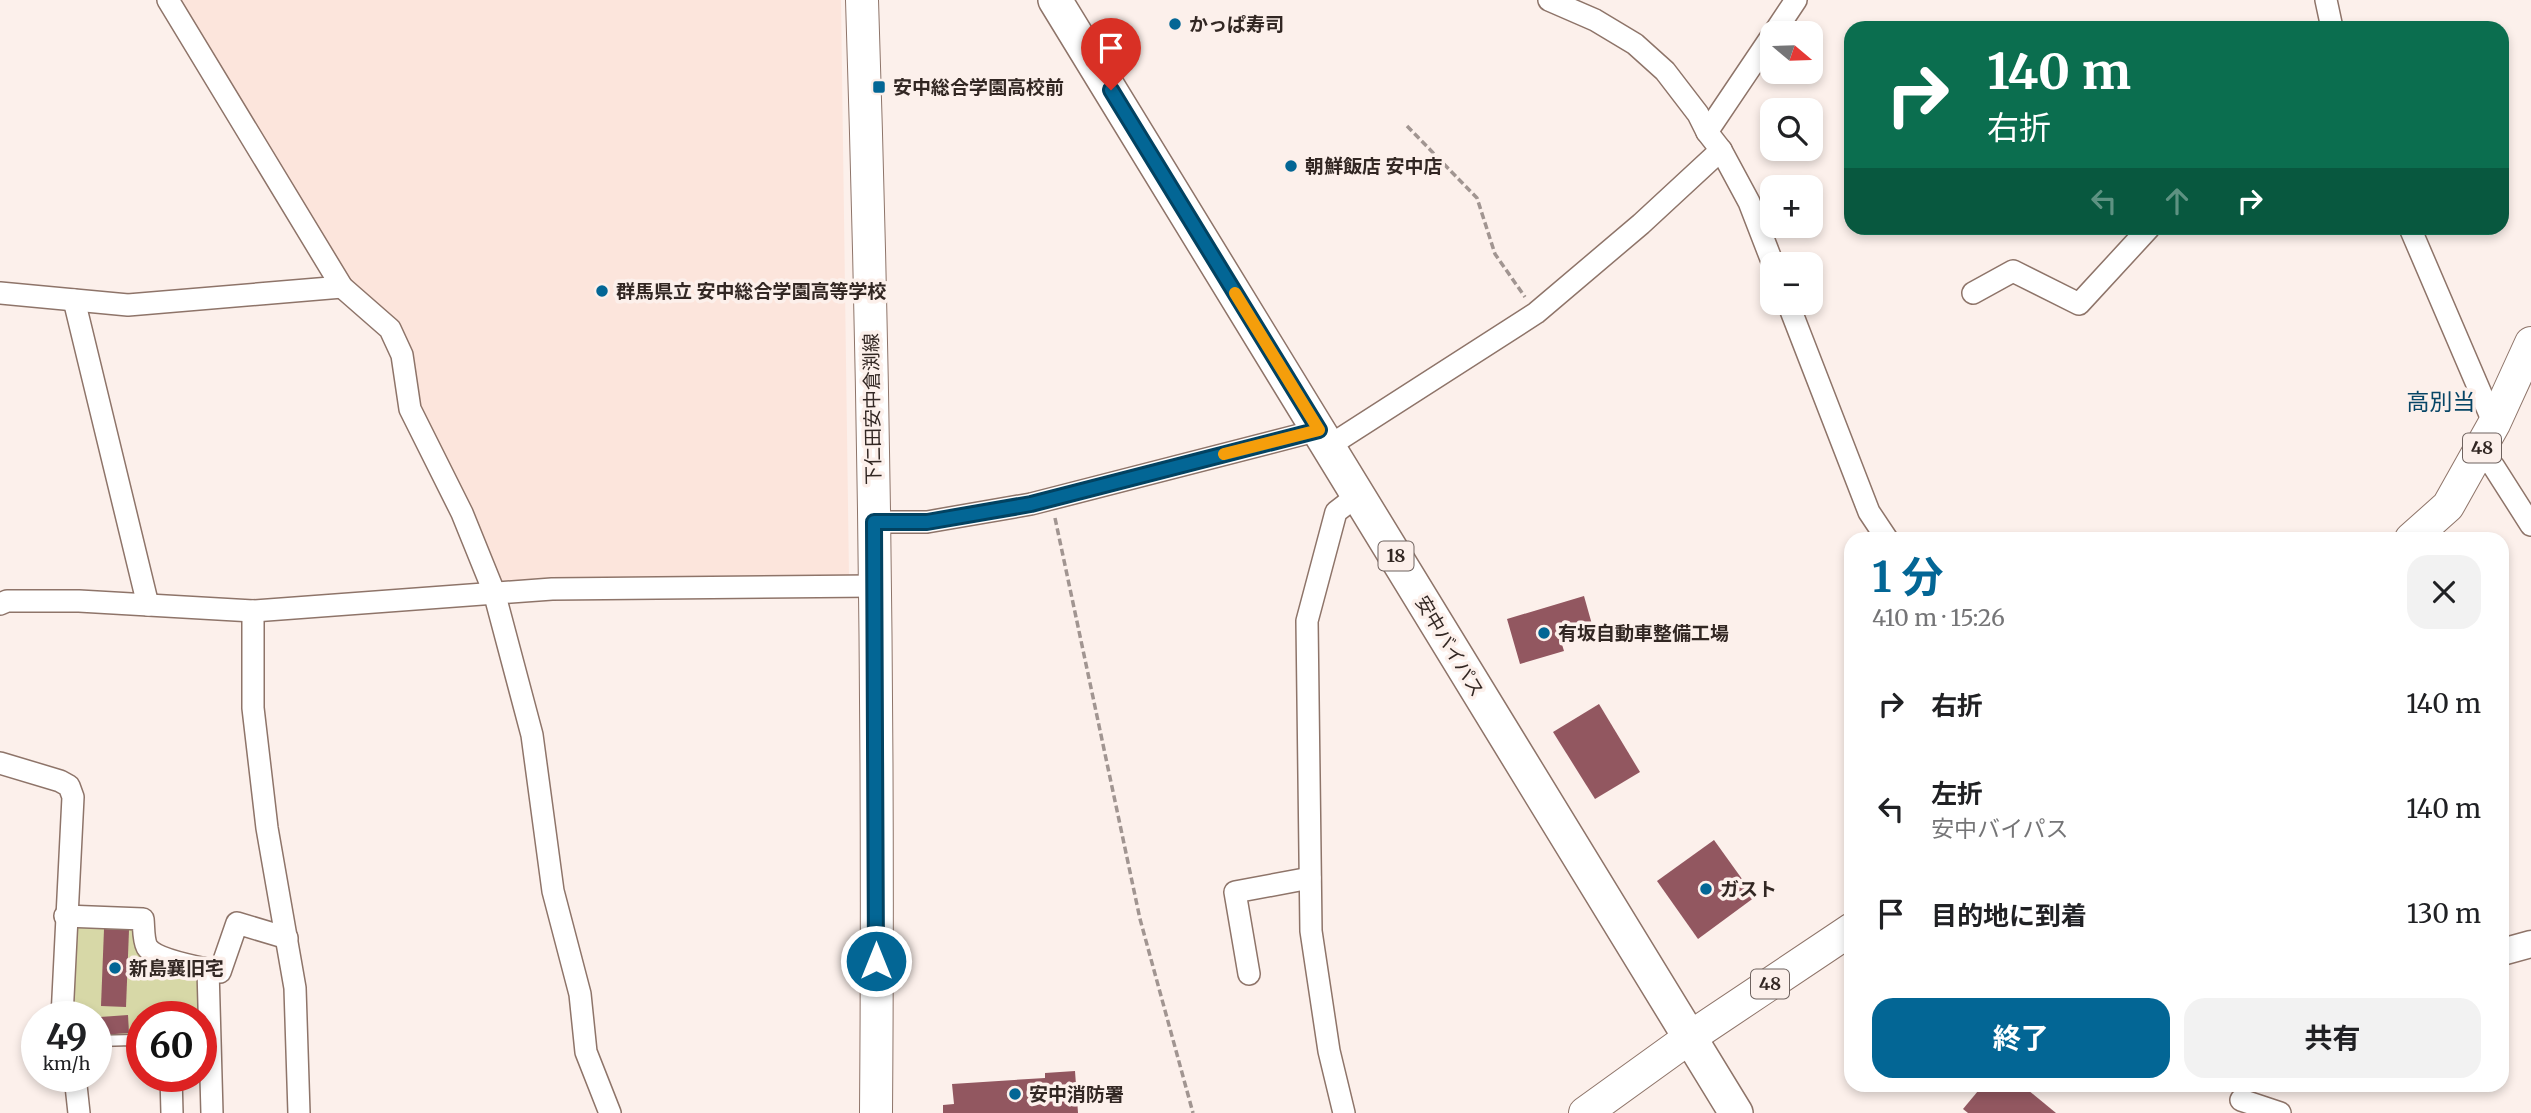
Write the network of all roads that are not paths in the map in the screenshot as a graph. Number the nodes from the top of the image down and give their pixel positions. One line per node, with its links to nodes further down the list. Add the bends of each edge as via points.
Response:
1 (168, 0): 15 (street)
2 (862, 0): 24 (main road, 下仁田安中倉渕線)
3 (1055, 0): 21 (highway, 安中バイパス / 18)
4 (1549, 0): 10 (street, via 1635,44 1665,71)
5 (1796, 0): 7 (street)
6 (2326, 0): 8 (street)
7 (1782, 21)
8 (2330, 21)
9 (1760, 53): 10 (street)
10 (1707, 132): 11 (street)
11 (1721, 150): 14 (street); 21 (street, via 1536,313)
12 (2143, 235): 17 (street, via 2079,304 2013,271)
13 (2413, 235): 22 (street)
14 (1768, 252)
15 (342, 287): 18 (street, via 128,305); 29 (street, via 390,329 402,355 410,409 462,513)
16 (0, 293): 18 (street)
17 (1973, 293)
18 (74, 300): 31 (street)
19 (1793, 315): 26 (street, via 1869,512)
20 (2531, 343): 22 (main road, 48)
21 (1324, 438): 23 (highway, 安中バイパス / 18); 24 (street, via 1051,499 927,522)
22 (2487, 438): 25 (street, via 2494,467); 27 (main road, 48, via 2448,506)
23 (1359, 495): 34 (street, via 1336,512 1307,621); 44 (highway, 安中バイパス / 18)
24 (874, 522): 28 (main road, 下仁田安中倉渕線)
25 (2531, 525)
26 (1882, 532)
27 (2419, 532)
28 (874, 586): 29 (street); 54 (main road, 下仁田安中倉渕線)
29 (494, 592): 32 (street); 53 (street, via 532,735 553,891 580,995 586,1052)
30 (0, 604): 31 (street, via 79,601)
31 (148, 605): 32 (street)
32 (253, 611): 37 (street, via 253,708 267,828)
33 (0, 763): 35 (street, via 69,786 73,797)
34 (1310, 878): 41 (street, via 1235,892); 55 (street, via 1311,931 1329,1051)
35 (65, 916): 40 (street, via 143,919 148,947 157,956); 42 (street)
36 (1844, 934): 44 (main road, 48)
37 (287, 938): 40 (street, via 237,923 220,972); 52 (street, via 295,988)
38 (2531, 944): 39 (street)
39 (2509, 950)
40 (208, 969): 43 (street)
41 (1249, 974)
42 (62, 1001)
43 (207, 1001)
44 (1689, 1038): 56 (main road, 48); 57 (highway, 安中バイパス / 18)
45 (77, 1092): 49 (street)
46 (171, 1092): 50 (street)
47 (210, 1092): 51 (street)
48 (2241, 1099): 58 (street)
49 (79, 1113)
50 (172, 1113)
51 (212, 1113)
52 (299, 1113)
53 (610, 1113)
54 (876, 1113)
55 (1345, 1113)
56 (1585, 1113)
57 (1736, 1113)
58 (2280, 1113)

